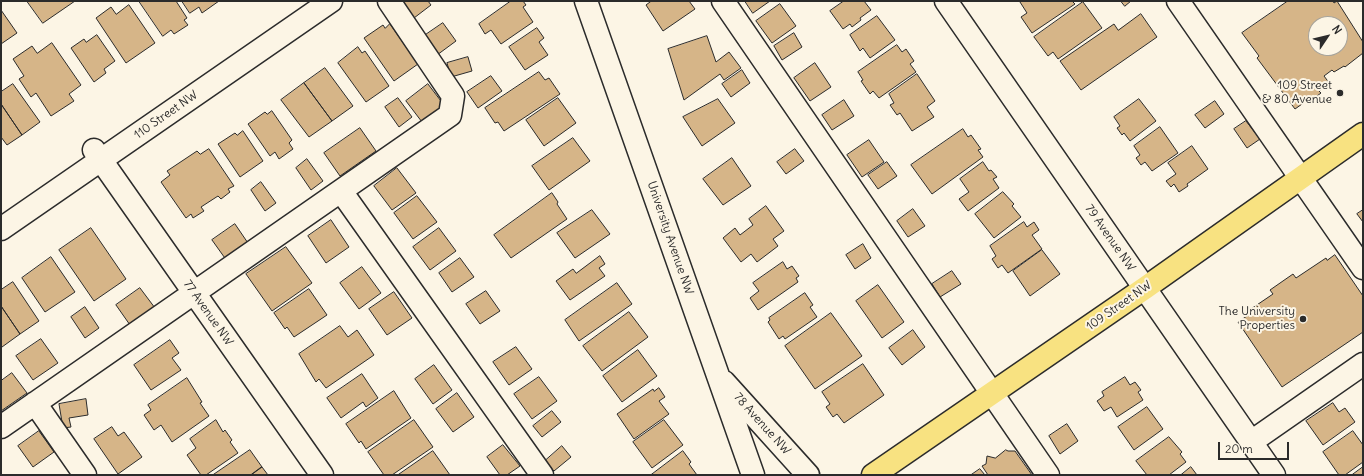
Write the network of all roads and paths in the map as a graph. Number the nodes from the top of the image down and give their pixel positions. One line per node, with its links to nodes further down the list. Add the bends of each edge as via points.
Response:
1 (331, 1): 8 (street, 110 Street NW)
2 (389, 1): 10 (street, via 453,96 450,115)
3 (586, 1): 16 (street, University Avenue NW)
4 (723, 1): 17 (street)
5 (946, 1): 13 (street, 79 Avenue NW)
6 (1178, 1): 9 (street)
7 (1363, 134): 9 (main road, 109 Street NW)
8 (97, 155): 11 (street, 110 Street NW); 14 (street, 77 Avenue NW)
9 (1301, 179): 12 (street); 13 (main road, 109 Street NW)
10 (341, 191): 14 (street); 21 (street)
11 (1, 229)
12 (1363, 268)
13 (1145, 288): 17 (main road, 109 Street NW); 20 (street, 79 Avenue NW)
14 (194, 293): 18 (street); 23 (street, 77 Avenue NW)
15 (1363, 364): 20 (street)
16 (717, 373): 24 (street, University Avenue NW); 25 (street, 78 Avenue NW)
17 (992, 393): 26 (main road, 109 Street NW); 27 (street)
18 (35, 403): 19 (street); 22 (street)
19 (1, 426)
20 (1252, 442): 28 (street, 79 Avenue NW)
21 (540, 474)
22 (85, 475)
23 (322, 475)
24 (753, 475)
25 (808, 475)
26 (873, 475)
27 (1048, 475)
28 (1274, 475)

